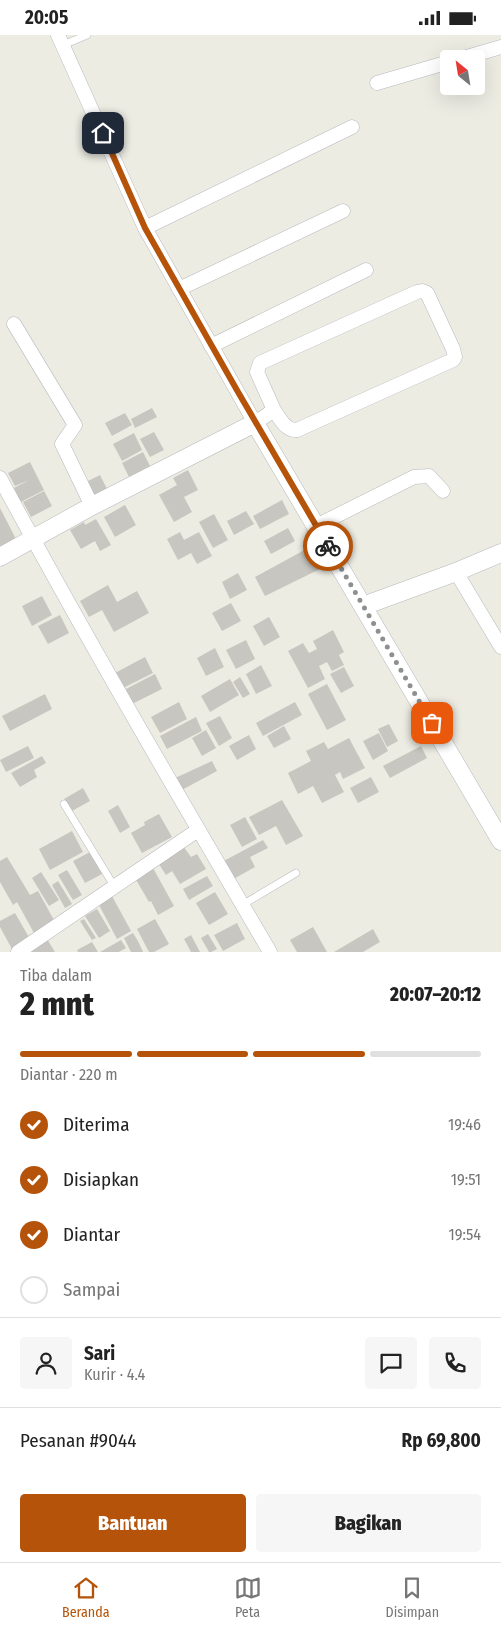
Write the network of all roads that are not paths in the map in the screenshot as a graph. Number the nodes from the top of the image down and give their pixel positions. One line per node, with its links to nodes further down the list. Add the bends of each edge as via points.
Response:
1 (87, 35): 2 (lane)
2 (60, 40): 9 (street)
3 (501, 47): 4 (street)
4 (485, 52)
5 (440, 65): 6 (street)
6 (377, 83)
7 (352, 127): 9 (street)
8 (342, 211): 11 (street)
9 (145, 228): 11 (street)
10 (366, 270): 13 (street)
11 (179, 289): 13 (street)
12 (14, 324): 18 (street, via 75,425 62,444)
13 (211, 346): 15 (street)
14 (274, 410): 14 (street, via 257,372 260,363 417,292 427,293 453,349 453,360 297,430 286,427); 15 (street)
15 (255, 423): 18 (street); 19 (street)
16 (0, 478): 20 (street)
17 (444, 491): 19 (street, via 429,476 414,477)
18 (92, 507): 20 (street)
19 (316, 526): 24 (street)
20 (33, 540): 22 (street); 27 (street)
21 (501, 553): 23 (street)
22 (0, 557)
23 (456, 572): 24 (street); 25 (street)
24 (363, 606): 28 (street)
25 (501, 647)
26 (64, 804): 30 (lane)
27 (198, 830): 30 (street); 31 (street)
28 (501, 841)
29 (296, 873): 31 (lane)
30 (114, 886): 32 (street)
31 (242, 905): 33 (street)
32 (18, 952)
33 (270, 952)

